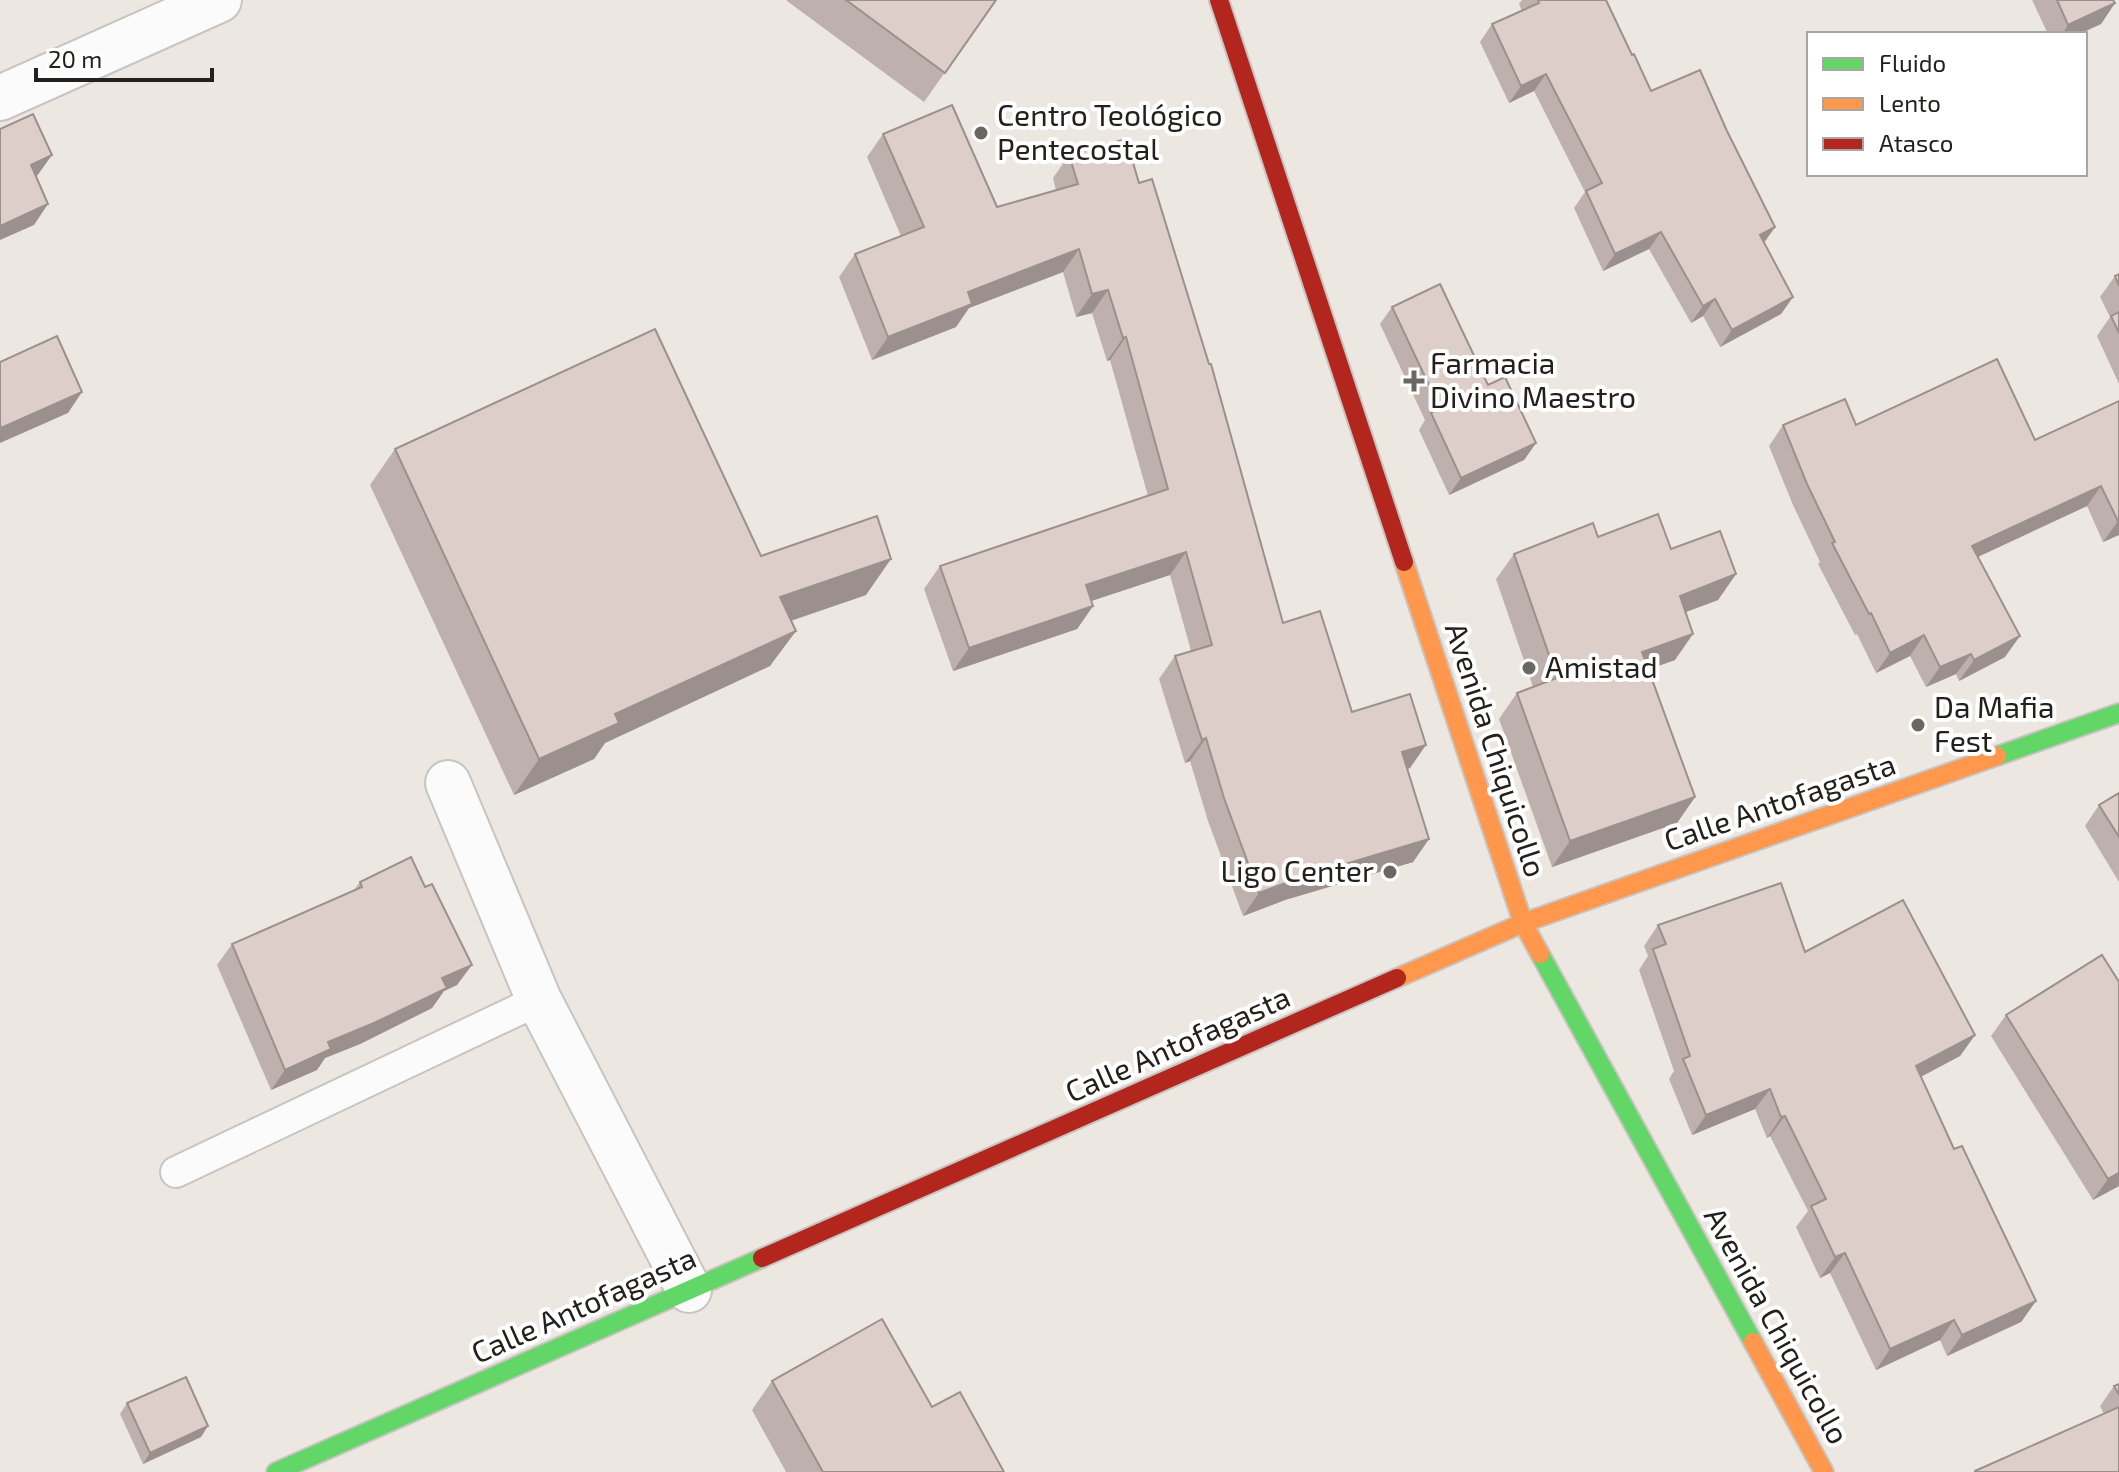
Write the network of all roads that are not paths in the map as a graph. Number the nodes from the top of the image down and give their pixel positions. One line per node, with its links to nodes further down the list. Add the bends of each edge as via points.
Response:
1 (219, 0): 3 (street)
2 (1219, 0): 6 (street, Avenida Chiquicollo)
3 (0, 98)
4 (2119, 713): 6 (street, Calle Antofagasta)
5 (448, 783): 7 (street)
6 (1523, 923): 9 (street, Calle Antofagasta); 11 (street, Avenida Chiquicollo)
7 (539, 1000): 8 (lane); 9 (street)
8 (176, 1172)
9 (689, 1290): 10 (street, Calle Antofagasta)
10 (276, 1472)
11 (1824, 1472)

